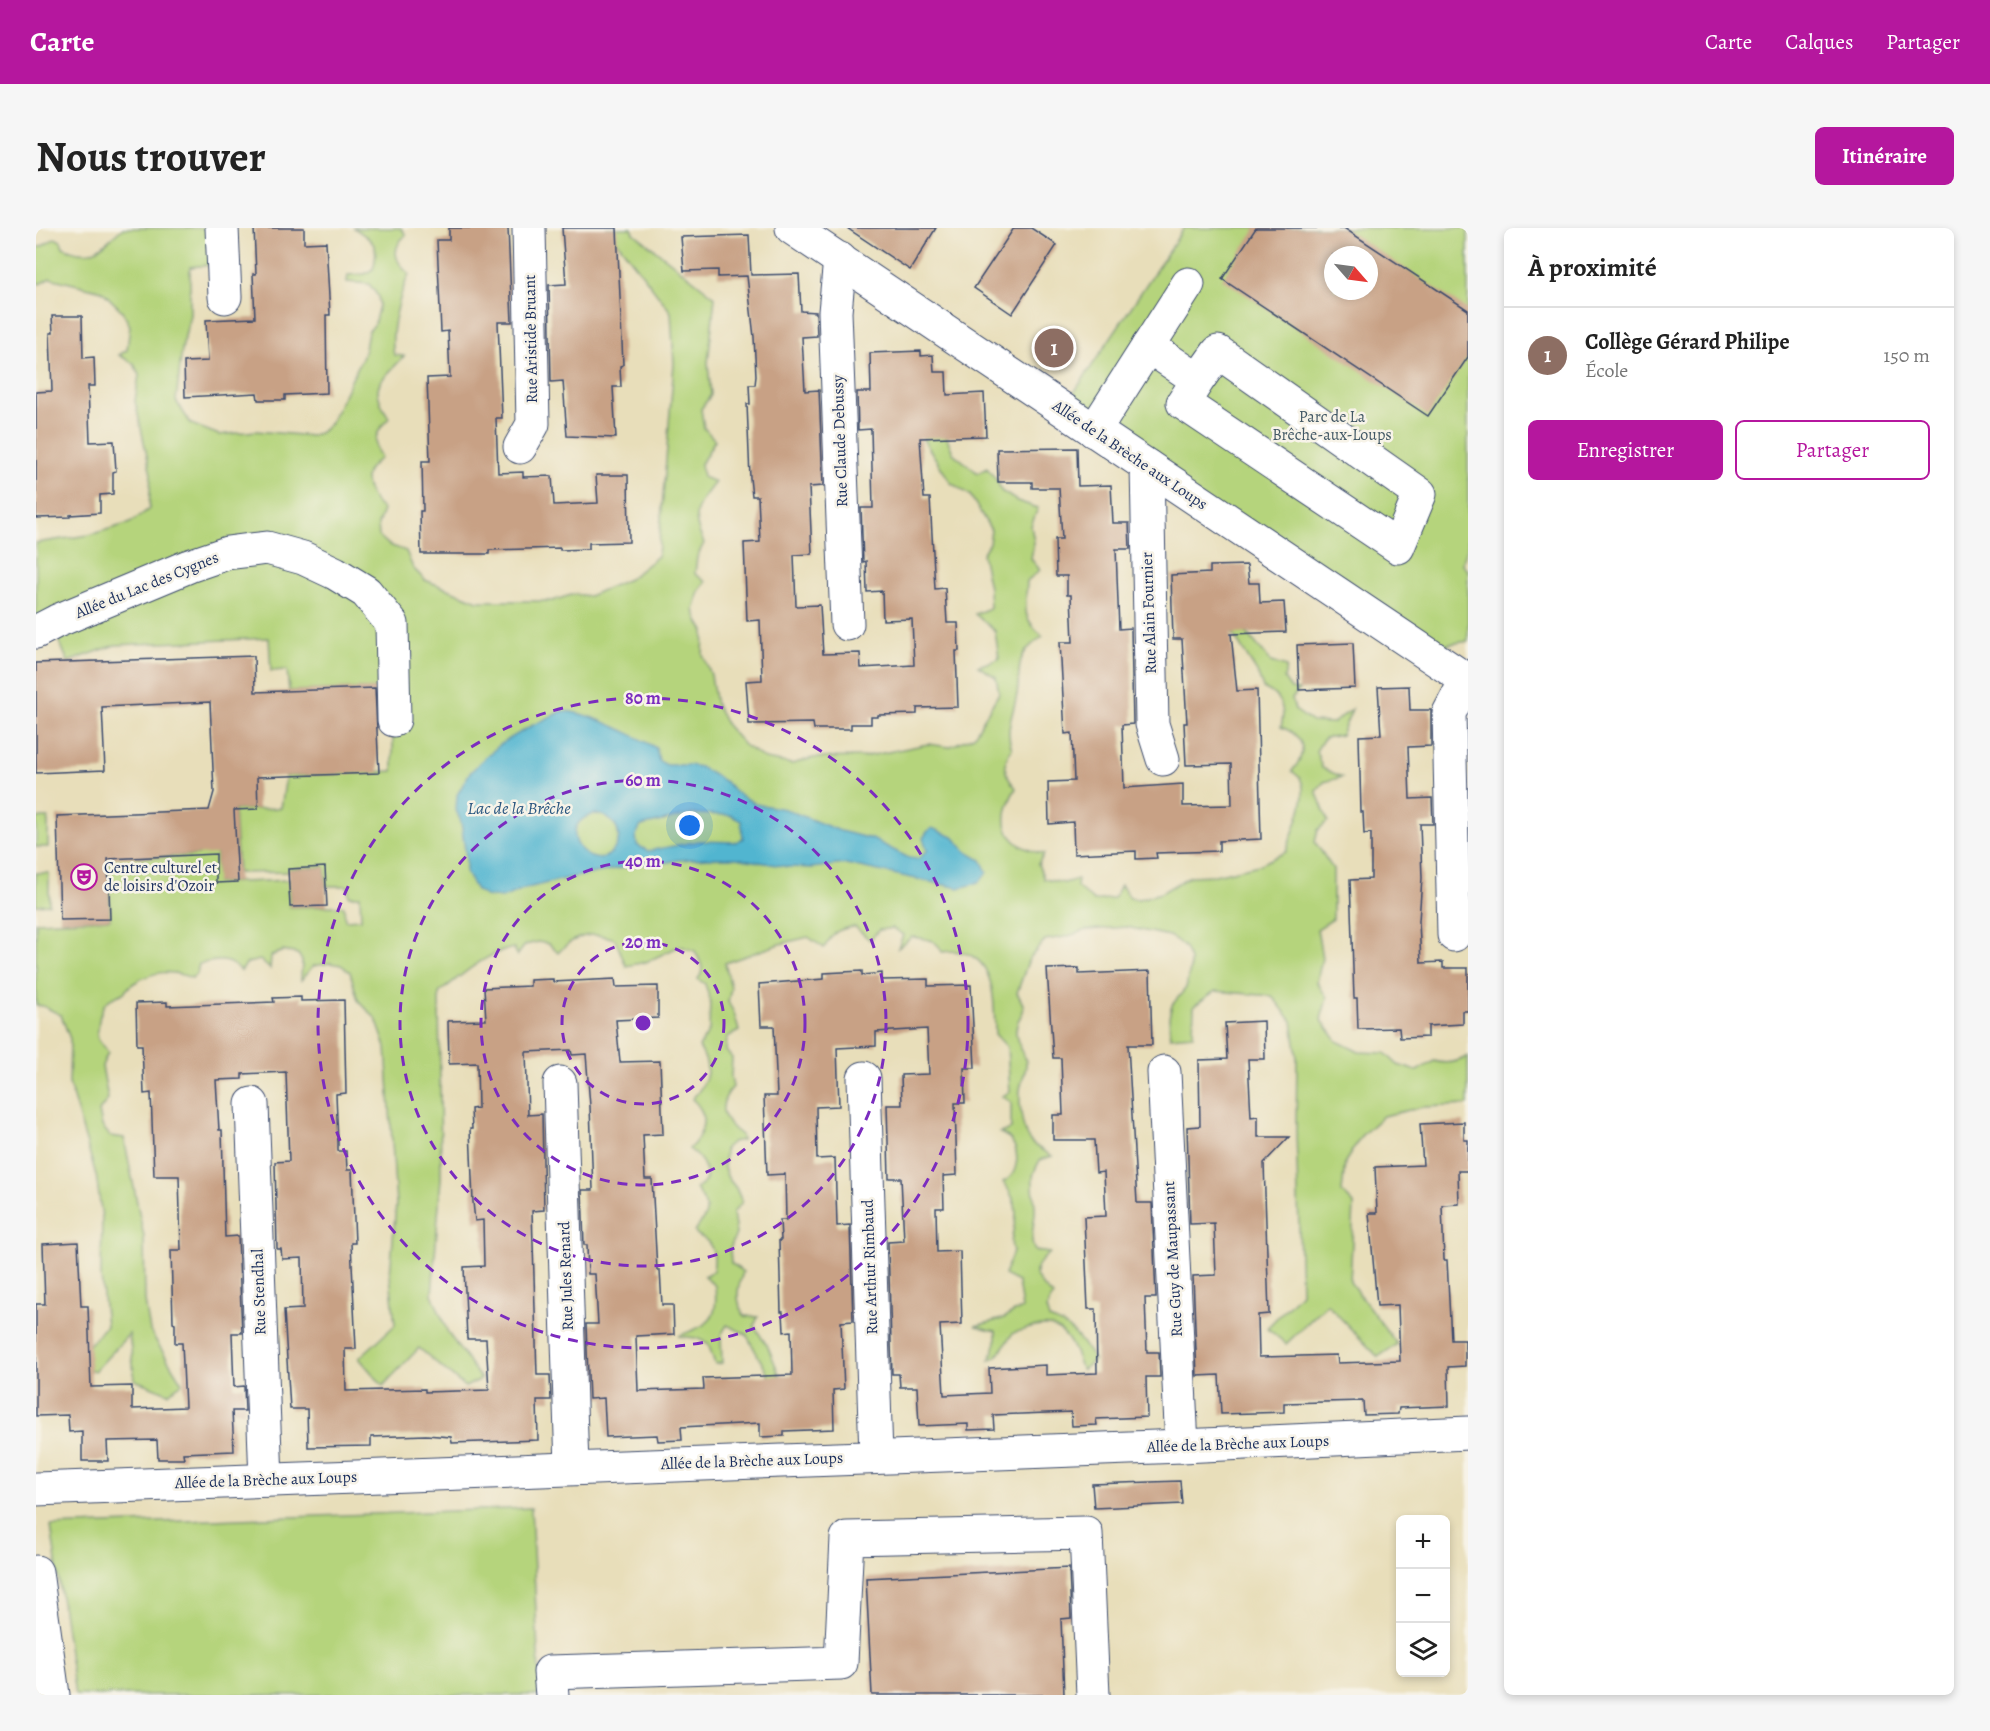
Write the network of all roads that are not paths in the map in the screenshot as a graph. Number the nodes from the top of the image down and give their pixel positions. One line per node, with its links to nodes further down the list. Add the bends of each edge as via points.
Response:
1 (222, 228): 6 (street)
2 (529, 228): 10 (street, Rue Aristide Bruant, via 533,424)
3 (792, 228): 4 (street, Allée de la Brèche aux Loups)
4 (840, 259): 9 (street, Allée de la Brèche aux Loups); 12 (street, Rue Claude Debussy, via 835,312)
5 (1188, 284): 7 (street)
6 (225, 297)
7 (1148, 346): 8 (street); 9 (street)
8 (1198, 380): 8 (street, via 1218,352 1420,494 1398,547 1184,403)
9 (1094, 431): 11 (street, Allée de la Brèche aux Loups)
10 (520, 447)
11 (1147, 466): 14 (street, Allée de la Brèche aux Loups); 16 (street, Rue Alain Fournier, via 1152,724)
12 (847, 624)
13 (36, 632): 15 (street, Allée du Lac des Cygnes, via 189,566 227,553 267,548 303,558 335,573 366,592 392,624)
14 (1467, 679): 17 (street, via 1449,713)
15 (394, 720)
16 (1163, 759)
17 (1454, 935)
18 (1164, 1072): 23 (street, Rue Guy de Maupassant)
19 (864, 1078): 24 (street, Rue Arthur Rimbaud)
20 (560, 1083): 25 (street, Rue Jules Renard)
21 (252, 1104): 26 (street, Rue Stendhal)
22 (1468, 1433): 23 (street, Allée de la Brèche aux Loups)
23 (1182, 1446): 24 (street, Allée de la Brèche aux Loups)
24 (876, 1457): 25 (street, Allée de la Brèche aux Loups)
25 (572, 1468): 26 (street, Allée de la Brèche aux Loups)
26 (266, 1480): 27 (street, Allée de la Brèche aux Loups)
27 (36, 1489)
28 (36, 1572): 29 (street)
29 (53, 1695)
30 (552, 1695): 31 (street, via 550,1672 841,1663 847,1538 1086,1533)
31 (1093, 1695)

